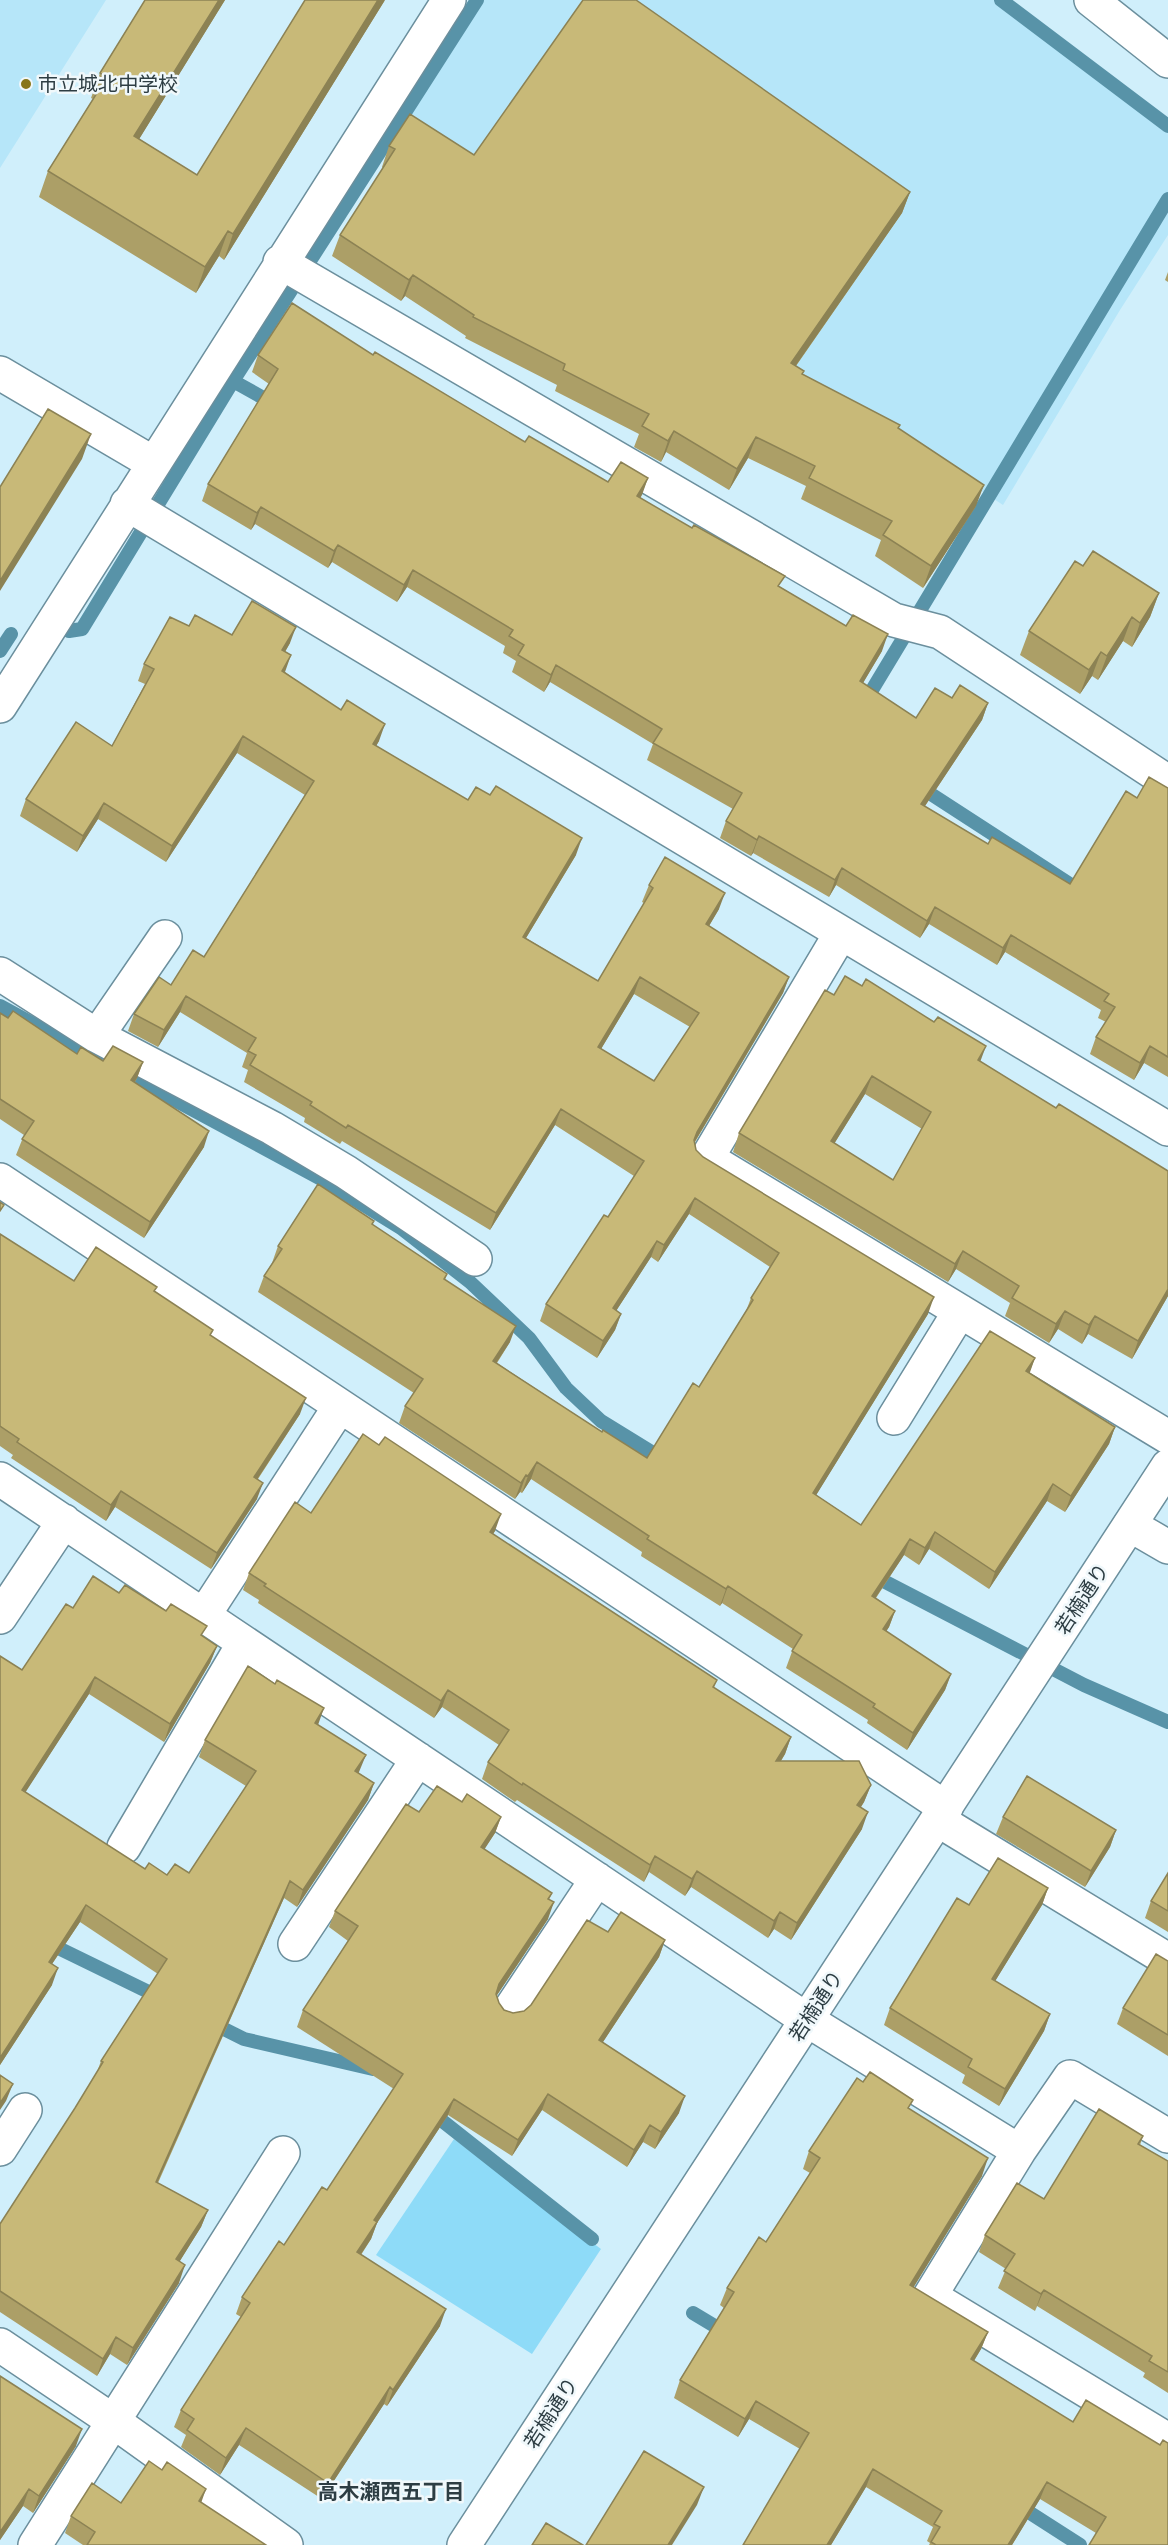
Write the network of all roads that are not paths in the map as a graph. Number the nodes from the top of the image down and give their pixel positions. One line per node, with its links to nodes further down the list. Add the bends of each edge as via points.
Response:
1 (449, 0): 4 (street)
2 (1090, 0): 3 (street)
3 (1168, 61)
4 (295, 270): 6 (street); 9 (street, via 894,620 940,632)
5 (0, 373): 6 (street)
6 (153, 463): 7 (street)
7 (144, 514): 8 (street); 10 (street)
8 (0, 706)
9 (1168, 782)
10 (841, 933): 14 (street); 17 (street, via 706,1158)
11 (165, 937): 13 (street)
12 (0, 975): 13 (street)
13 (97, 1036): 16 (street, via 272,1128 346,1172)
14 (1168, 1129)
15 (0, 1180): 18 (street)
16 (475, 1259)
17 (960, 1311): 19 (street); 20 (street)
18 (340, 1406): 26 (street); 30 (street)
19 (894, 1418)
20 (1168, 1437)
21 (1168, 1466): 24 (street, 若楠通り)
22 (0, 1479): 23 (street)
23 (64, 1521): 26 (street); 27 (street)
24 (1130, 1525): 25 (street); 30 (street, 若楠通り)
25 (1168, 1547)
26 (204, 1615): 28 (street)
27 (0, 1617)
28 (244, 1642): 29 (street); 31 (street)
29 (418, 1759): 32 (street); 33 (street)
30 (942, 1814): 34 (street); 36 (street, 若楠通り)
31 (124, 1847)
32 (597, 1879): 35 (street); 36 (street)
33 (295, 1944)
34 (1168, 1960)
35 (509, 2011)
36 (807, 2020): 40 (street); 47 (street, 若楠通り)
37 (25, 2110): 39 (street)
38 (1168, 2136): 40 (street, via 1070,2077)
39 (0, 2149)
40 (1019, 2151): 44 (street, via 930,2296)
41 (283, 2153): 43 (street)
42 (0, 2345): 43 (street)
43 (113, 2421): 45 (street); 46 (street)
44 (1168, 2440)
45 (35, 2545)
46 (286, 2545)
47 (464, 2545)

